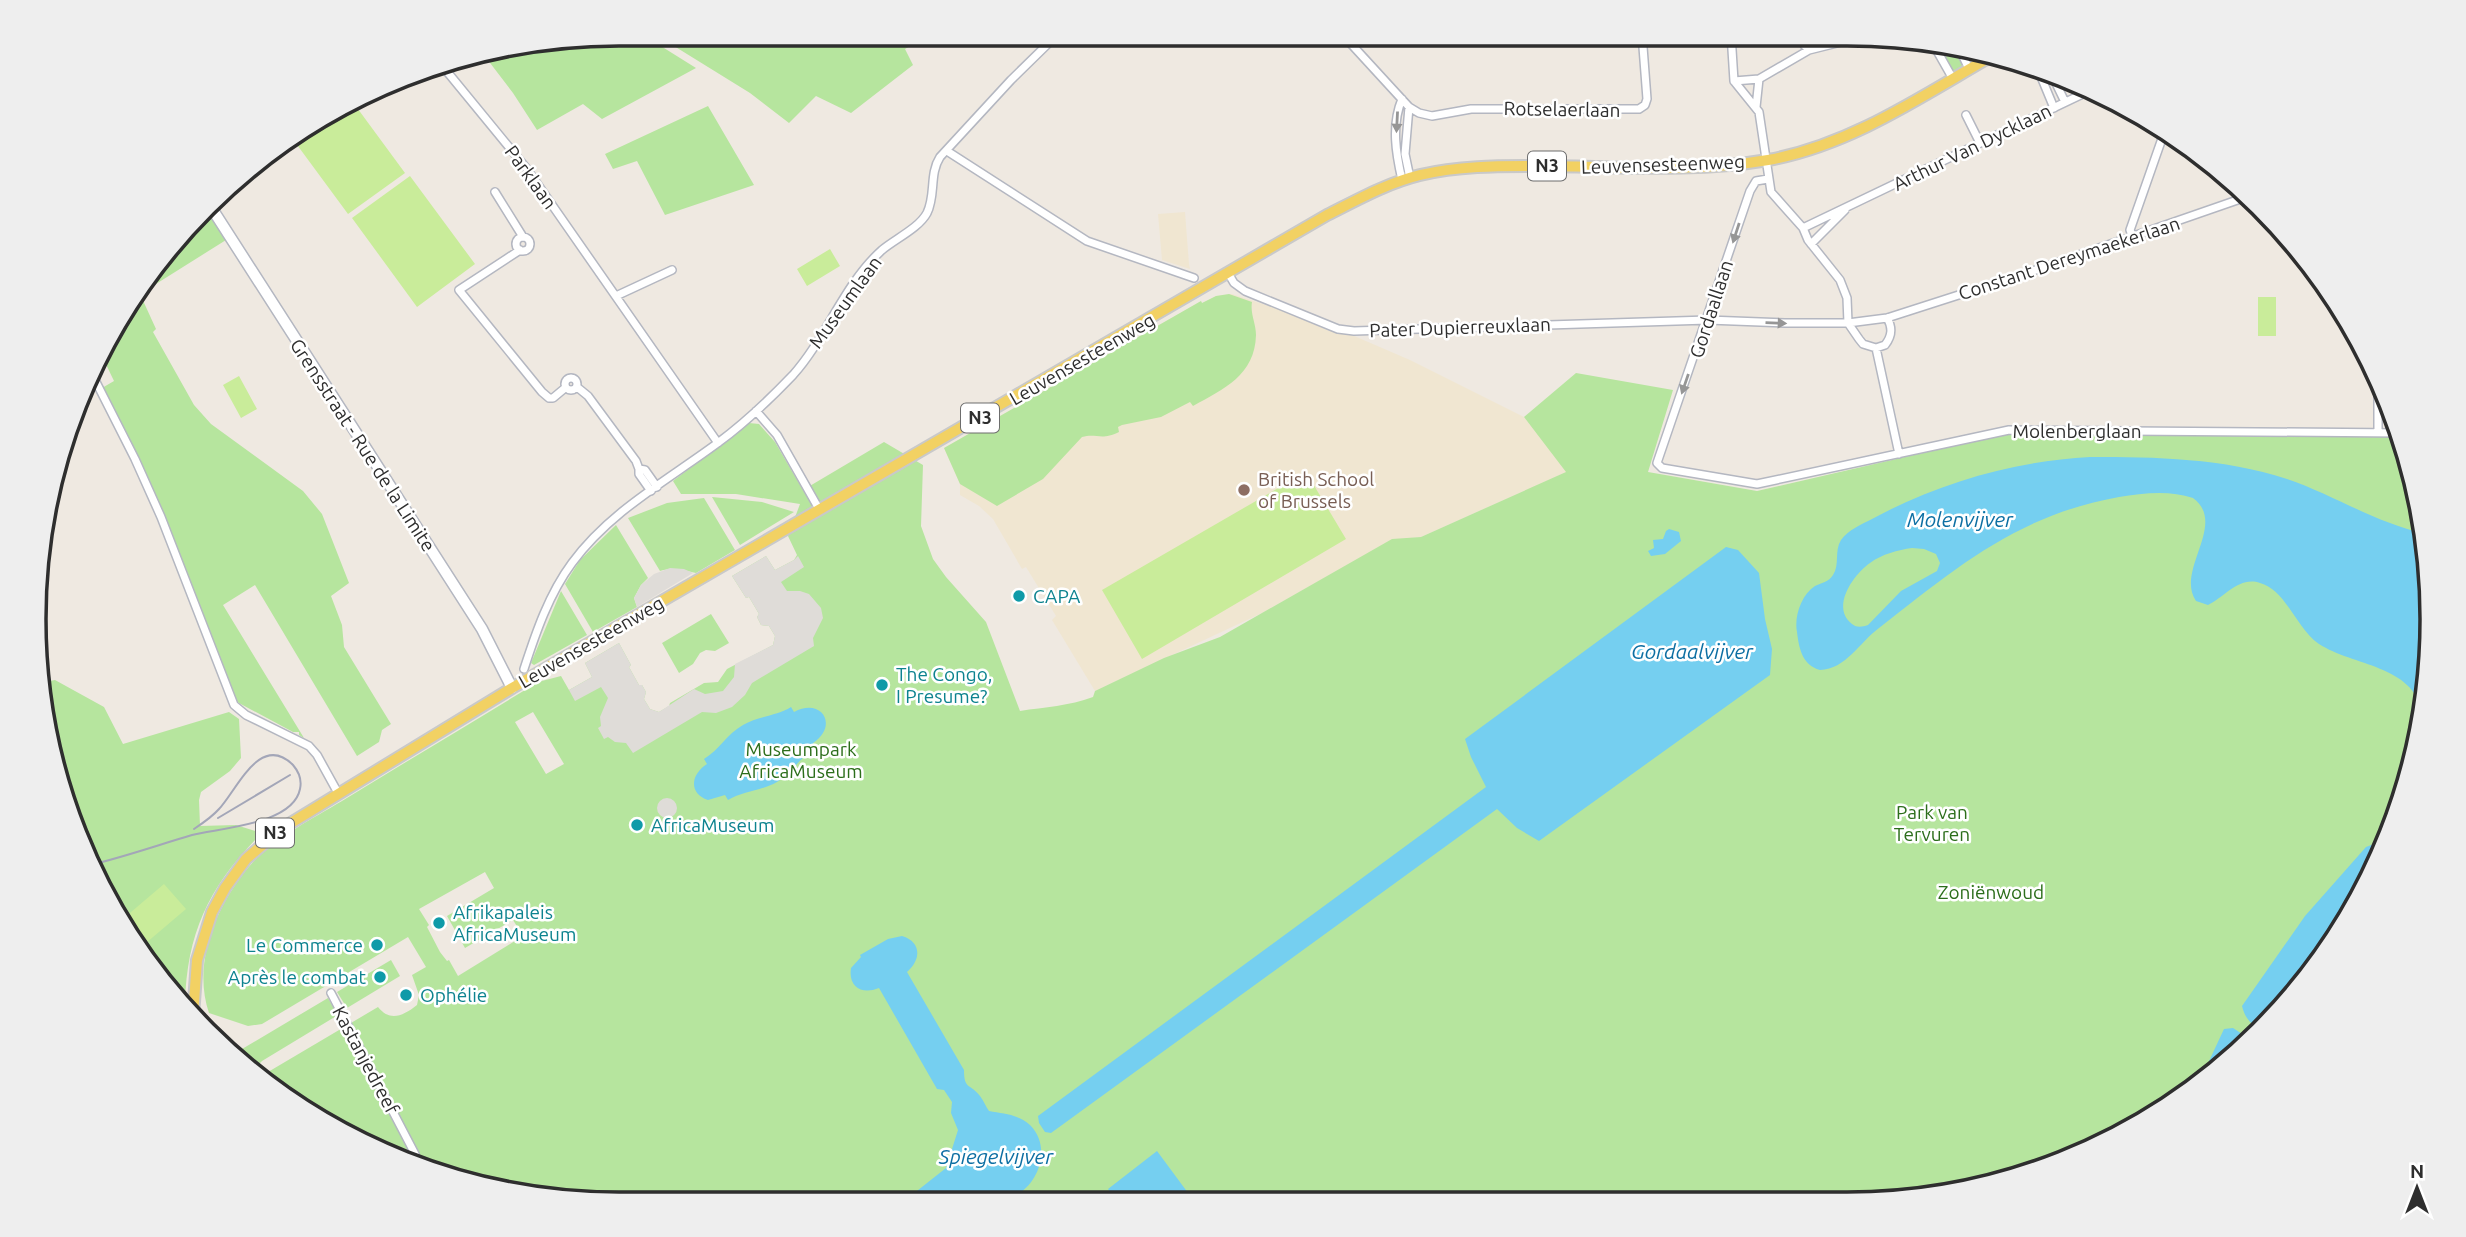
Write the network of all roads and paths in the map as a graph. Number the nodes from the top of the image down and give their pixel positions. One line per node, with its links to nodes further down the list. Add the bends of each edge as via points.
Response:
1 (1046, 46): 27 (street, Museumlaan)
2 (1353, 46): 19 (street)
3 (1643, 46): 21 (street, Rotselaerlaan, via 1647,99 1639,109 1471,109 1432,117)
4 (1732, 46): 16 (street)
5 (1805, 46): 7 (street)
6 (1828, 46): 7 (street)
7 (1810, 50): 13 (street)
8 (1939, 53): 14 (street)
9 (1964, 58): 11 (street)
10 (1981, 62): 11 (main road, Leuvensesteenweg / N3)
11 (1969, 69): 14 (main road, Leuvensesteenweg / N3)
12 (447, 72): 41 (street, Parklaan, via 527,169)
13 (1759, 79): 16 (street); 22 (street)
14 (1953, 79): 28 (main road, Leuvensesteenweg / N3, via 1847,135)
15 (2042, 80): 23 (street)
16 (1734, 81): 22 (street)
17 (2057, 85): 20 (street)
18 (2080, 95): 20 (street, Arthur Van Dycklaan)
19 (1402, 99): 21 (street); 30 (street, one-way to 30, via 1396,119 1398,161)
20 (2066, 102): 23 (street, Arthur Van Dycklaan)
21 (1409, 107): 30 (street)
22 (1756, 107): 28 (street)
23 (2054, 108): 26 (street, Arthur Van Dycklaan)
24 (1966, 115): 26 (street)
25 (2162, 139): 36 (street, via 2130,230)
26 (1980, 143): 33 (street, Arthur Van Dycklaan)
27 (947, 151): 40 (street, via 1087,242); 48 (street, Museumlaan, via 935,164 925,216 881,251 795,372)
28 (1766, 160): 29 (street); 30 (main road, Leuvensesteenweg / N3, via 1689,166 1464,167)
29 (1768, 178): 35 (street, via 1771,192); 43 (street, Gordaallaan, one-way to 43, via 1756,181 1749,191)
30 (1406, 179): 39 (main road, Leuvensesteenweg / N3, via 1327,215)
31 (495, 192): 54 (street, via 523,233 517,242 520,250 459,290 549,398 565,388 569,378 576,380)
32 (2239, 201): 36 (street, Constant Dereymaekerlaan)
33 (1850, 205): 35 (street, Arthur Van Dycklaan); 37 (street, Arthur Van Dycklaan)
34 (214, 212): 57 (street, Grensstraat - Rue de la Limite, via 482,629)
35 (1803, 228): 37 (street)
36 (2133, 238): 42 (street, Constant Dereymaekerlaan)
37 (1811, 244): 44 (street, via 1840,280)
38 (672, 270): 41 (street)
39 (1228, 273): 43 (street, Pater Dupierreuxlaan, via 1245,291 1354,331); 55 (main road, Leuvensesteenweg / N3)
40 (1194, 278)
41 (616, 296): 51 (street, Parklaan)
42 (1888, 317): 44 (street, Constant Dereymaekerlaan); 45 (street, via 1892,326 1888,340)
43 (1708, 320): 44 (street, Pater Dupierreuxlaan, one-way to 44); 53 (street, Gordaallaan, one-way to 53)
44 (1849, 323): 45 (street, via 1863,344)
45 (1876, 348): 52 (street)
46 (97, 383): 58 (street, via 161,517 233,705 309,746)
47 (2378, 402): 49 (street)
48 (756, 411): 51 (street, Museumlaan); 55 (street, via 777,435)
49 (2378, 433): 50 (street, Molenberglaan); 52 (street, Molenberglaan, via 2009,430)
50 (2390, 433)
51 (718, 443): 54 (street, Museumlaan)
52 (1899, 454): 53 (street, Molenberglaan, via 1757,484)
53 (1658, 466)
54 (654, 489): 56 (street, Museumlaan, via 607,524 572,563 548,604)
55 (819, 509): 57 (main road, Leuvensesteenweg / N3)
56 (524, 669)
57 (512, 688): 58 (main road, Leuvensesteenweg / N3)
58 (338, 793): 59 (main road, Leuvensesteenweg / N3, via 281,829 236,873 205,930)
59 (194, 986): 61 (main road, Leuvensesteenweg / N3); 62 (main road, Leuvensesteenweg / N3)
60 (331, 993): 63 (street, Kastanjedreef)
61 (193, 1001)
62 (197, 1006)
63 (415, 1154)

